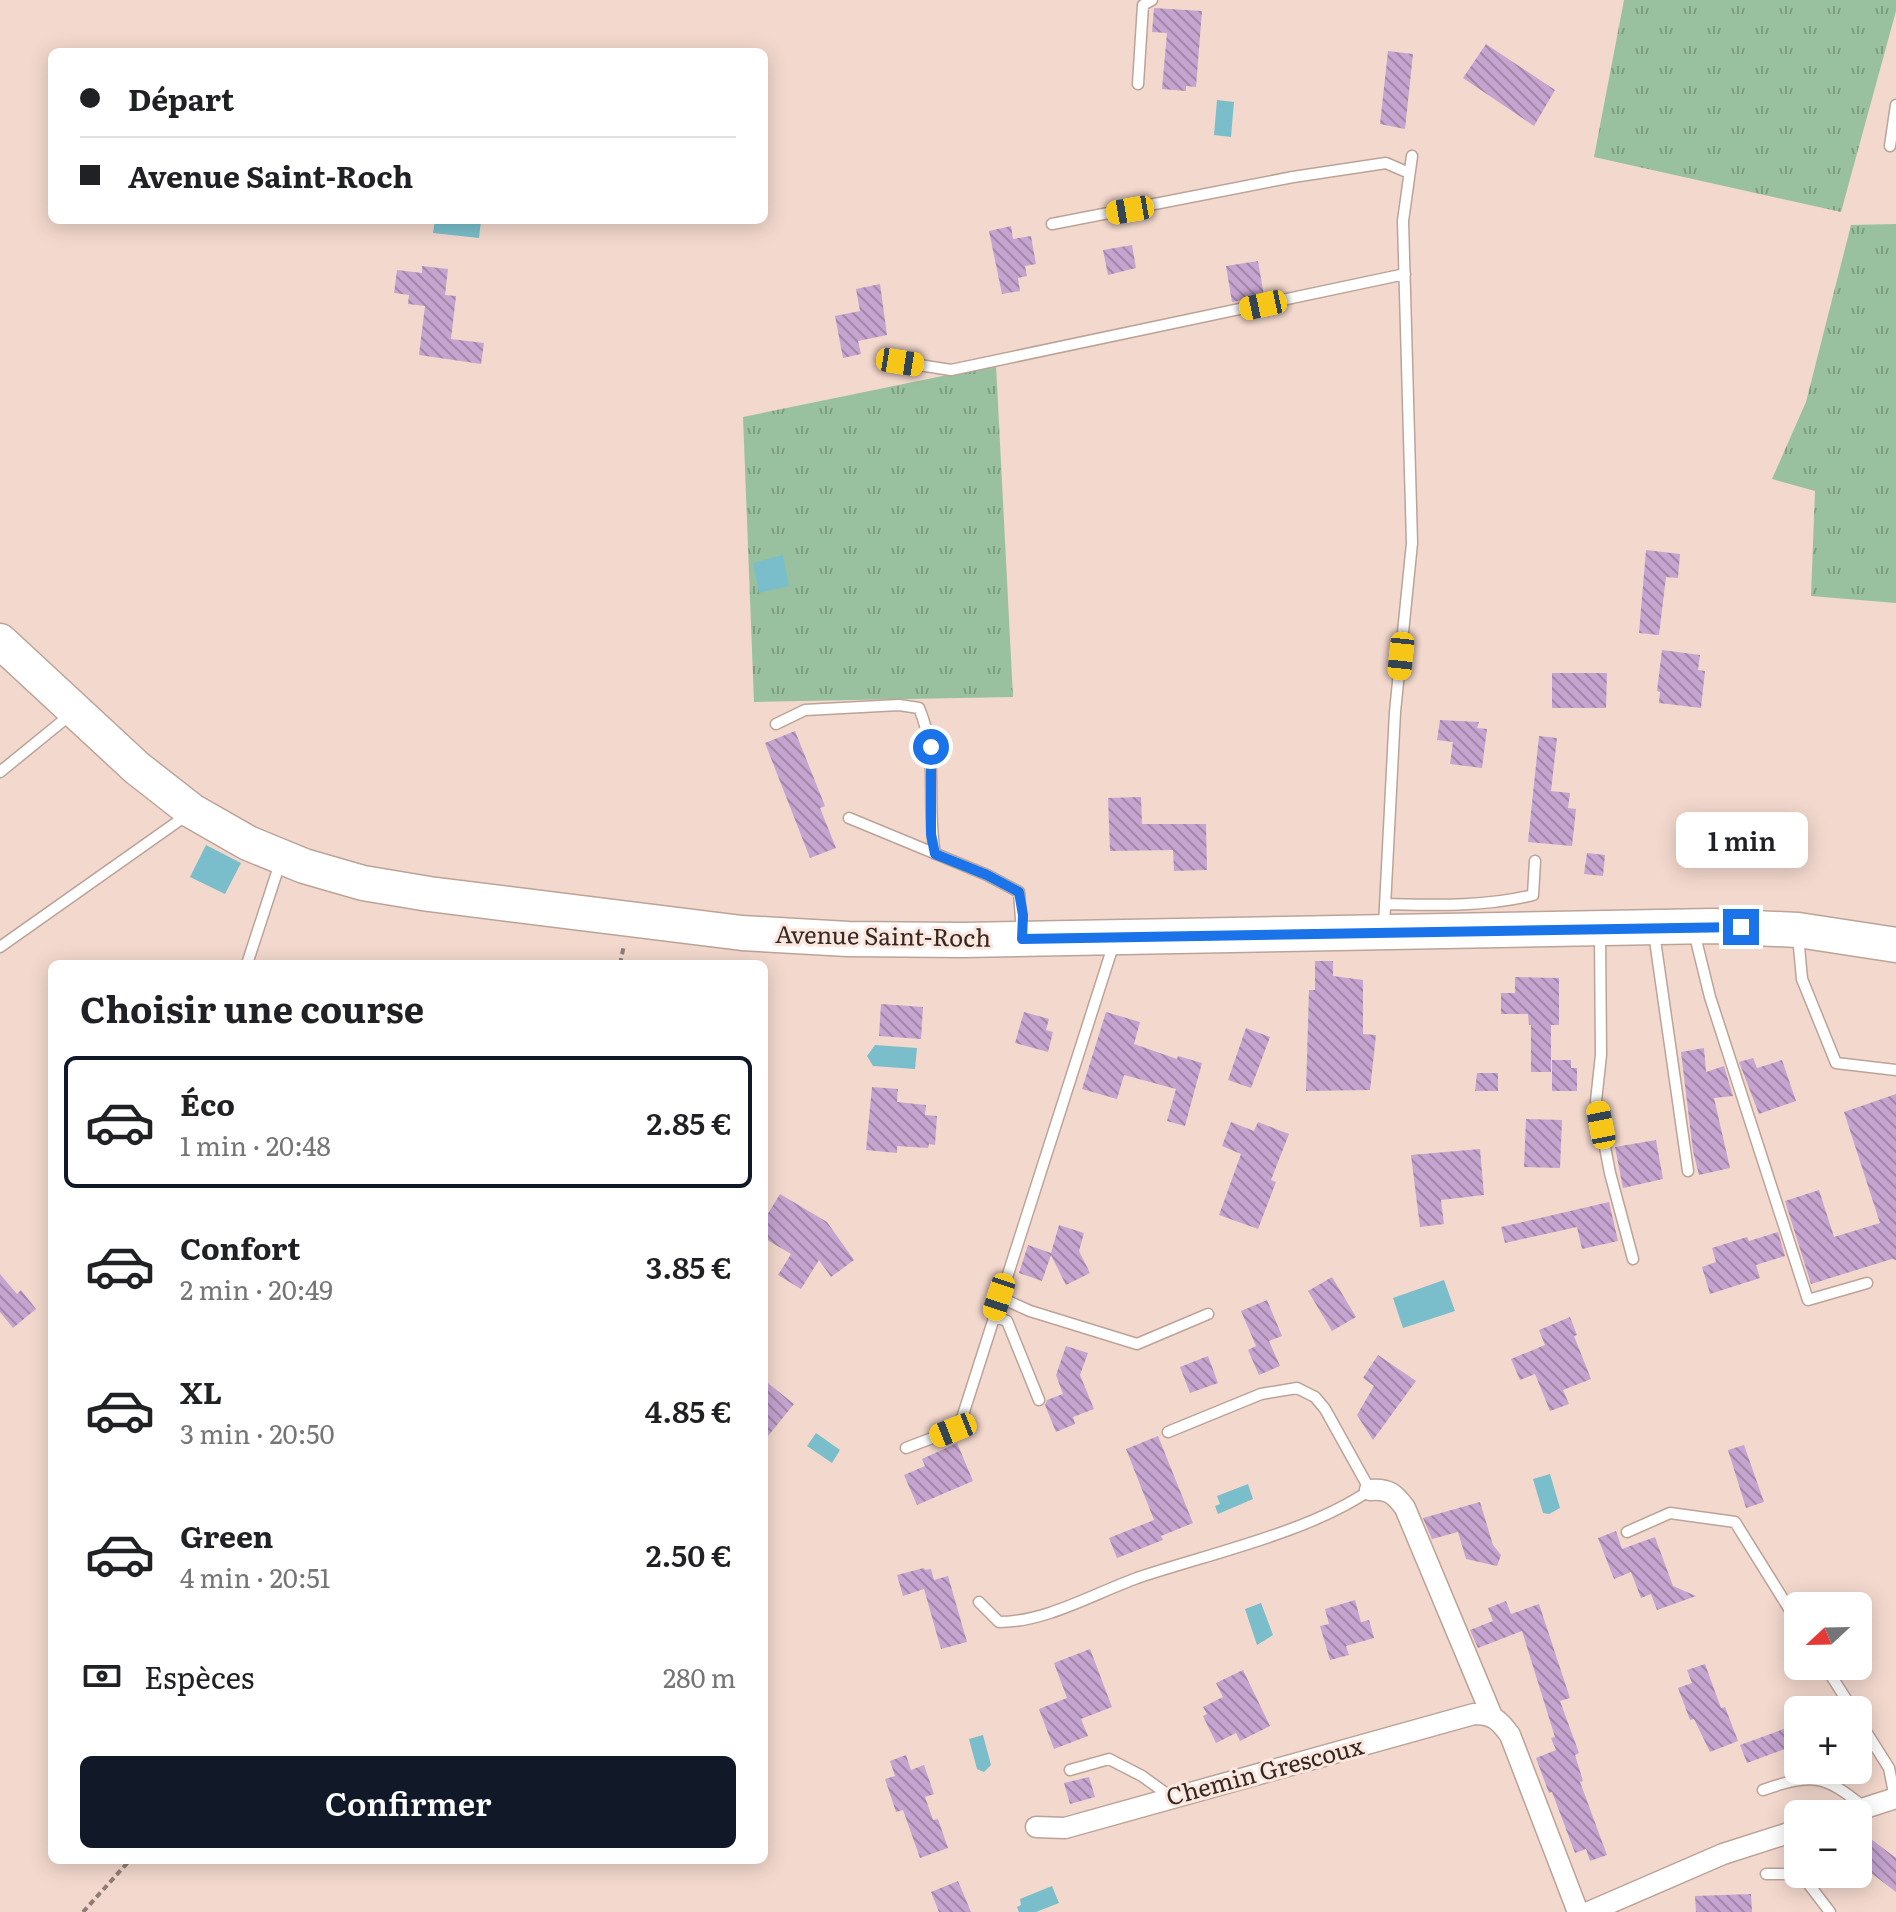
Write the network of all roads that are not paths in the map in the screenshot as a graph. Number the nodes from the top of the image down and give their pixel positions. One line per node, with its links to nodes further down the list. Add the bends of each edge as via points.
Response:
1 (1152, 0): 2 (lane, via 1143,5)
2 (1138, 84)
3 (1896, 105): 4 (lane)
4 (1890, 146)
5 (1412, 156): 6 (lane)
6 (1409, 173): 7 (lane, via 1386,163); 8 (lane, via 1403,221)
7 (1052, 224)
8 (1405, 274): 9 (lane, via 951,370); 19 (lane, via 1412,543 1395,712)
9 (900, 362)
10 (0, 641): 11 (main road, Avenue Saint-Roch)
11 (73, 711): 13 (lane); 14 (main road, Avenue Saint-Roch)
12 (776, 724): 16 (lane, via 805,710 919,708 931,747)
13 (0, 772)
14 (192, 811): 17 (main road, Avenue Saint-Roch); 27 (lane)
15 (849, 818): 16 (lane)
16 (935, 854): 25 (lane, via 1019,892)
17 (282, 857): 25 (main road, Avenue Saint-Roch, via 363,883 416,892 742,933); 28 (lane)
18 (1535, 861): 19 (lane, via 1533,895)
19 (1384, 918): 22 (main road, Avenue Saint-Roch); 24 (main road, Avenue Saint-Roch)
20 (1692, 926): 21 (main road, Avenue Saint-Roch); 23 (main road, Avenue Saint-Roch); 32 (lane, via 1808,1300)
21 (1653, 927): 22 (main road, Avenue Saint-Roch); 30 (lane)
22 (1599, 928): 31 (lane, via 1601,1055 1596,1101)
23 (1798, 930): 26 (main road, Avenue Saint-Roch); 29 (lane, via 1802,979 1836,1063)
24 (1116, 937): 25 (main road, Avenue Saint-Roch); 33 (lane)
25 (1022, 939)
26 (1896, 945)
27 (0, 947)
28 (248, 960)
29 (1896, 1070)
30 (1688, 1171)
31 (1633, 1259)
32 (1867, 1283)
33 (999, 1297): 34 (lane, via 1137,1344); 35 (lane)
34 (1208, 1314)
35 (993, 1316): 36 (lane, via 1007,1321); 38 (lane, via 962,1418 953,1430)
36 (1039, 1400)
37 (1168, 1432): 39 (lane, via 1261,1394 1297,1388 1325,1409)
38 (906, 1448)
39 (1370, 1490): 42 (lane, via 1285,1530 1022,1622 999,1622); 43 (street, via 1383,1488 1405,1508)
40 (1627, 1532): 41 (lane, via 1670,1513 1735,1522)
41 (1784, 1601)
42 (979, 1602)
43 (1492, 1716): 47 (street, Chemin Grescoux, via 1474,1714); 57 (street, via 1510,1735)
44 (1872, 1741): 48 (lane, via 1889,1768)
45 (1070, 1770): 47 (lane, via 1109,1759)
46 (1763, 1790): 49 (lane, via 1798,1778 1819,1778)
47 (1172, 1798): 51 (street, Chemin Grescoux, via 1065,1828)
48 (1895, 1798): 50 (street)
49 (1850, 1800)
50 (1872, 1806)
51 (1036, 1827)
52 (1784, 1834): 56 (street, via 1723,1854)
53 (1766, 1874): 54 (lane)
54 (1784, 1874)
55 (1811, 1888): 59 (lane)
56 (1627, 1903): 58 (street)
57 (1578, 1912)
58 (1589, 1912)
59 (1830, 1912)

